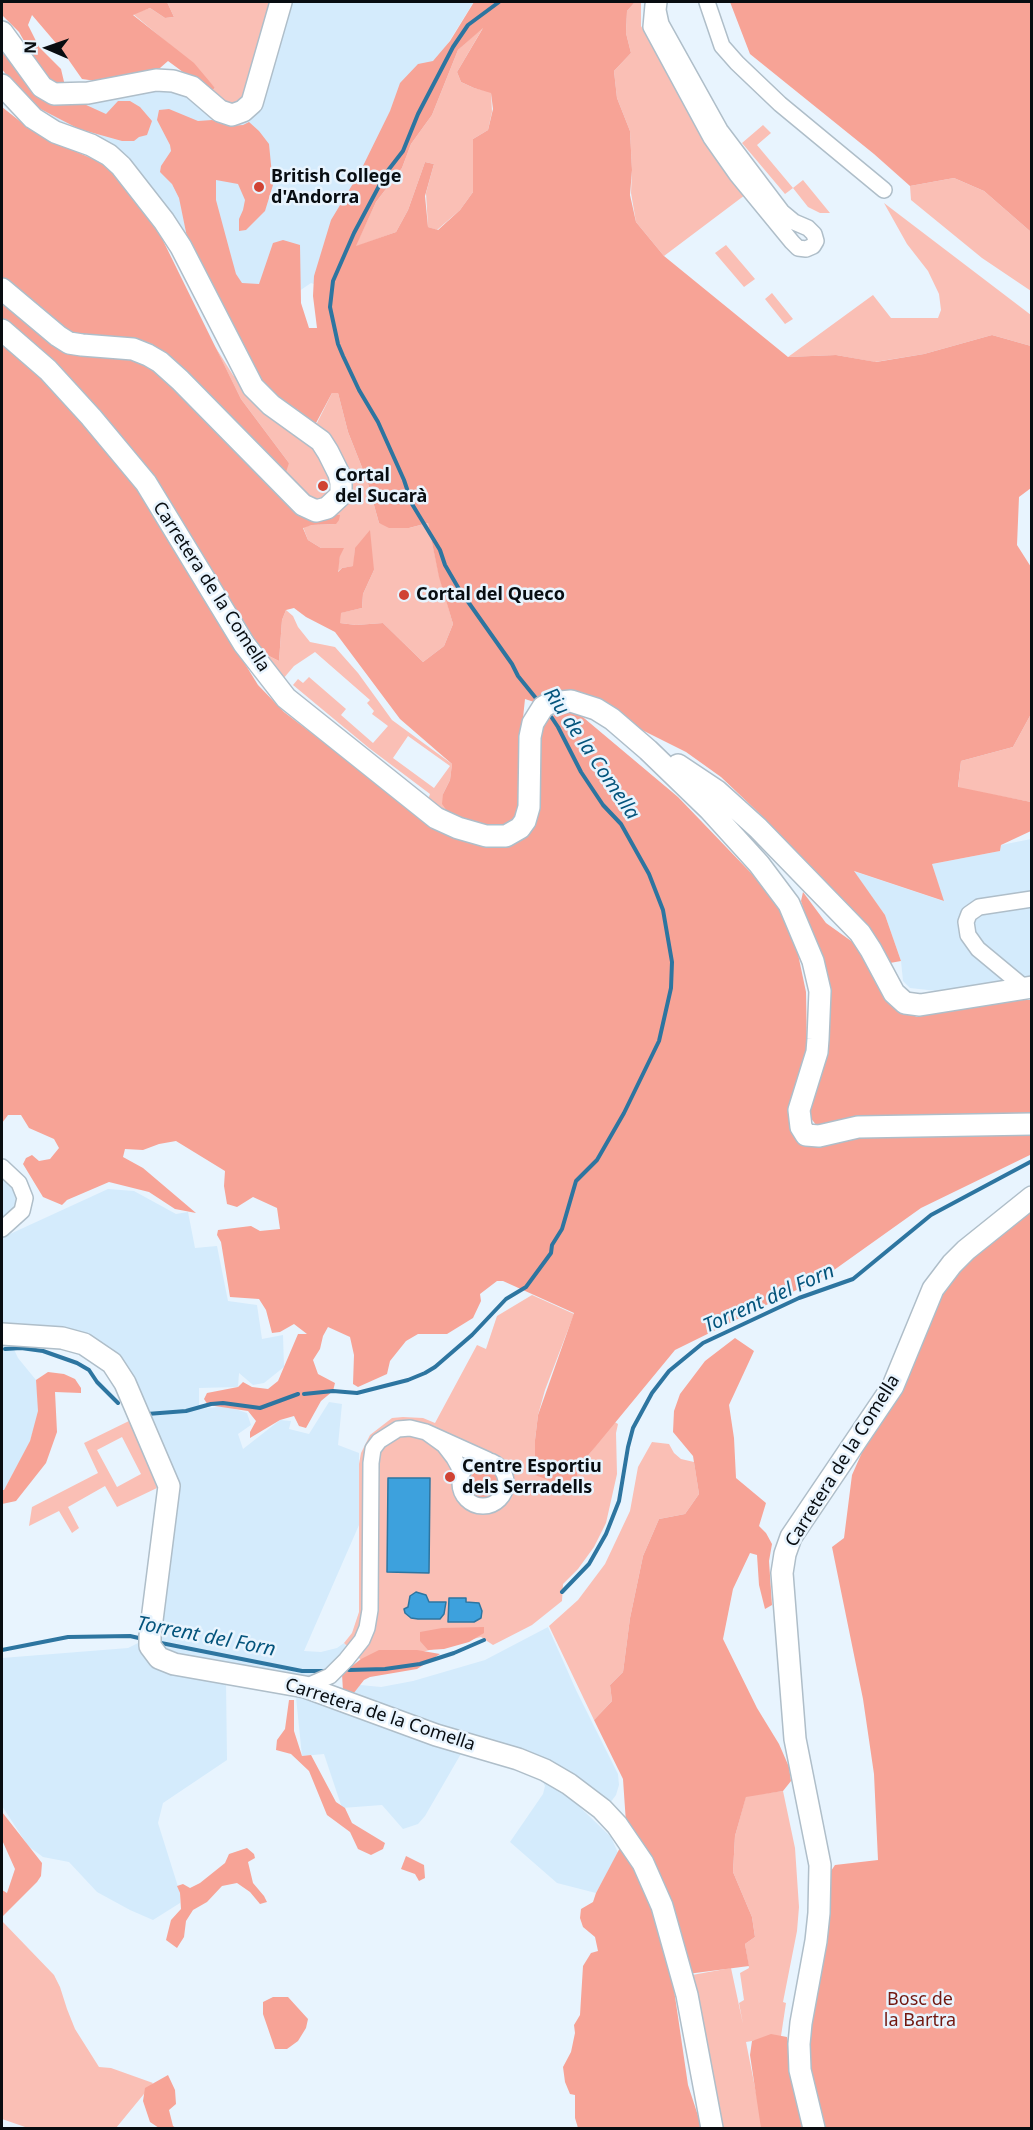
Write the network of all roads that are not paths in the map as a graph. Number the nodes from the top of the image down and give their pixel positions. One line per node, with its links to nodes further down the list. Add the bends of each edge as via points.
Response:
1 (280, 2): 4 (main road, via 252,103 232,115 220,111 192,87 173,81 54,94 42,87)
2 (658, 2): 2 (street, via 653,5 651,27 711,138 792,242 798,248 813,246 814,234 782,212 720,130 661,24)
3 (707, 2): 6 (street, via 722,46 737,63)
4 (2, 32)
5 (2, 85): 7 (main road, via 33,118 55,132 91,145 121,166 181,248 253,387 325,446 339,474 341,495 327,508 316,511 303,505 160,362 134,349 69,343)
6 (884, 190)
7 (2, 290)
8 (2, 330): 9 (main road, Carretera de la Comella, via 48,370 146,483 244,644 286,698 436,818 478,835 506,836 520,828 529,807 533,723 550,703 570,700 596,709)
9 (648, 750): 11 (main road, via 656,750 717,791 758,828 860,933 894,993 905,1003 920,1005); 12 (main road, Carretera de la Comella, via 709,808 759,864 789,904 813,961 820,991 818,1039 799,1110 804,1132 812,1137 858,1127)
10 (1032, 899): 11 (street, via 979,907 966,922 968,934 978,949)
11 (1028, 988)
12 (1032, 1124)
13 (2, 1167): 15 (street, via 19,1183 25,1198 22,1211)
14 (1032, 1197): 22 (main road, Carretera de la Comella, via 966,1250 933,1289 893,1386 791,1537 785,1554 782,1573 795,1739 820,1865 817,1932 799,2044 800,2070)
15 (2, 1229)
16 (2, 1334): 20 (main road, Carretera de la Comella, via 62,1338 96,1351 112,1363 139,1415 169,1486 150,1641 159,1658)
17 (426, 1432): 18 (street); 19 (street, via 454,1458); 20 (street, via 398,1429 373,1449 370,1610 365,1634 330,1676)
18 (491, 1462): 19 (street, via 483,1460 469,1465); 19 (street, via 506,1478 500,1500 479,1506 466,1499)
19 (460, 1485)
20 (305, 1687): 21 (main road, Carretera de la Comella, via 545,1770 585,1794 618,1825 643,1863 662,1906 687,1995)
21 (712, 2128)
22 (814, 2128)

